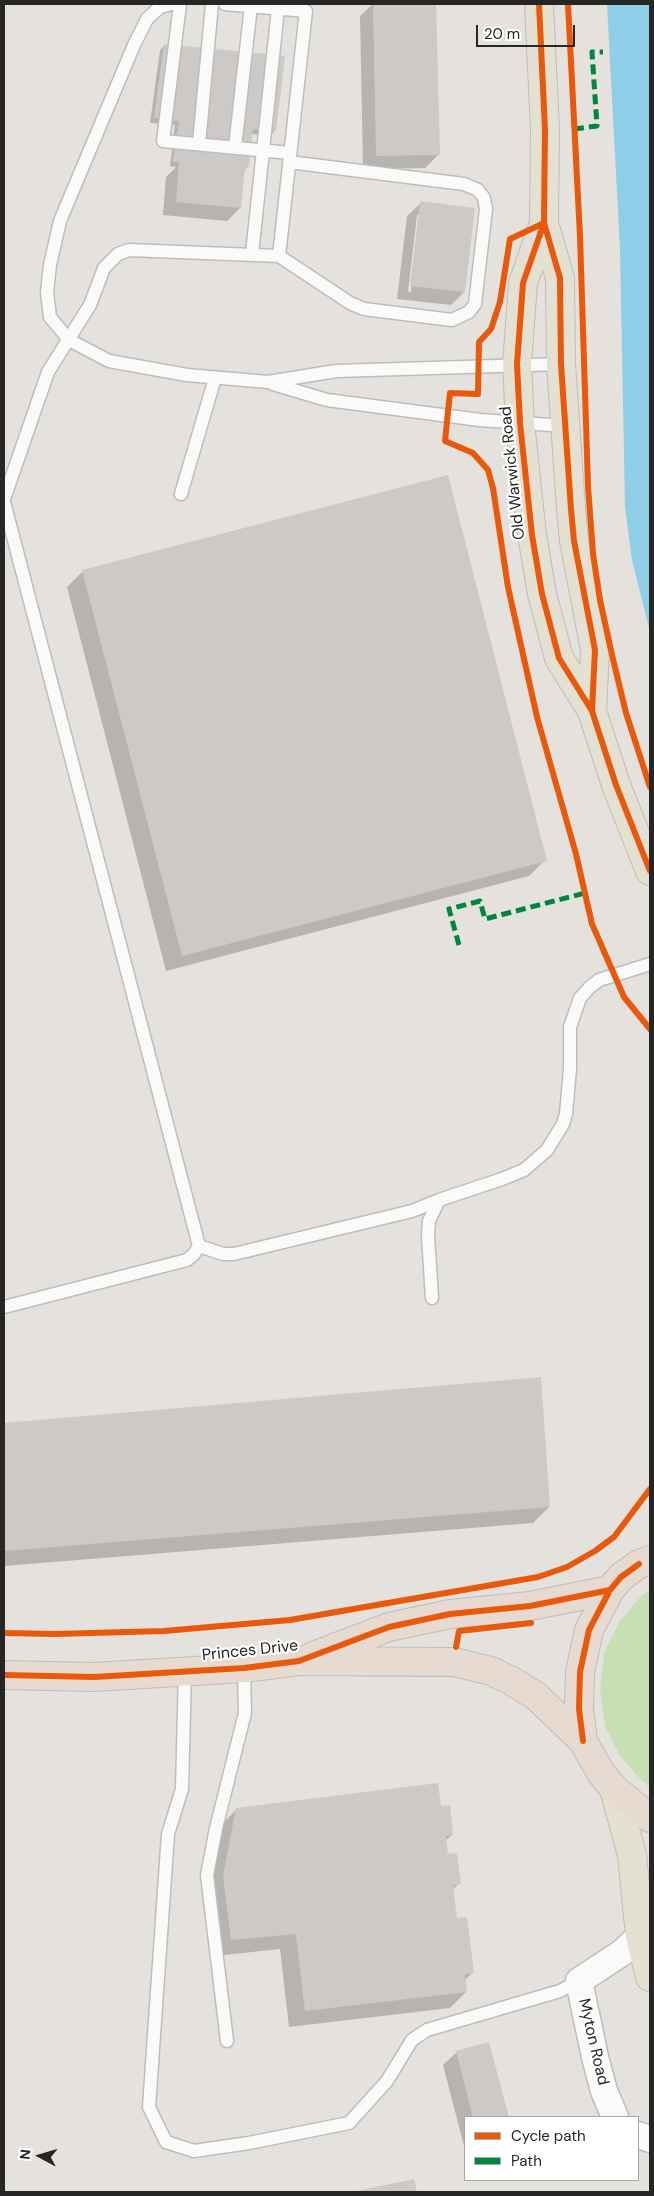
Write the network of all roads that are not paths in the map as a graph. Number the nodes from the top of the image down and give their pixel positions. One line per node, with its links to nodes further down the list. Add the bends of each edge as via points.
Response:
1 (172, 4): 15 (lane, via 160,6 147,19 60,221 47,293 50,317)
2 (180, 4): 8 (lane, via 164,141)
3 (212, 4): 8 (lane)
4 (225, 4): 6 (lane)
5 (539, 4): 12 (main road, Old Warwick Road, via 545,130)
6 (251, 6): 7 (lane); 9 (lane)
7 (278, 9): 10 (lane); 11 (lane, via 306,11)
8 (199, 144): 9 (lane)
9 (235, 148): 10 (lane)
10 (262, 150): 11 (lane); 13 (lane)
11 (290, 158): 14 (lane); 14 (lane, via 456,183 478,190 486,209 475,304 469,312 452,320 364,309 350,304)
12 (544, 223): 16 (main road, Old Warwick Road, via 523,283); 17 (main road, Old Warwick Road, via 560,278)
13 (252, 254): 14 (lane); 15 (lane, via 129,250 118,254 104,268 90,305)
14 (279, 256)
15 (69, 340): 18 (lane, via 109,361); 23 (lane, via 45,381)
16 (517, 364): 17 (lane); 19 (lane, via 336,371); 20 (main road, Old Warwick Road)
17 (561, 364): 21 (main road, Old Warwick Road)
18 (215, 378): 19 (lane); 22 (lane)
19 (268, 382): 20 (lane, via 327,400)
20 (520, 423): 21 (lane); 24 (main road, Old Warwick Road, via 531,529 542,594 559,658)
21 (565, 426): 24 (main road, Old Warwick Road, via 574,541 596,650)
22 (181, 494)
23 (4, 500): 28 (lane)
24 (592, 711): 25 (main road, Old Warwick Road, via 616,785)
25 (650, 871)
26 (650, 964): 27 (lane, via 600,980 580,998 570,1026 566,1114 547,1150 524,1170)
27 (438, 1200): 28 (lane, via 412,1211 234,1254); 29 (lane, via 429,1221)
28 (199, 1246): 30 (lane, via 187,1260)
29 (432, 1298)
30 (4, 1307)
31 (647, 1558): 32 (highway)
32 (610, 1590): 33 (highway, Princes Drive, via 530,1606 450,1614 389,1627); 37 (highway, via 589,1630 580,1672 579,1708)
33 (299, 1661): 34 (highway, Princes Drive); 37 (highway, Princes Drive, via 454,1662 491,1671 536,1696)
34 (244, 1668): 35 (highway, Princes Drive); 43 (lane, via 245,1713 207,1876)
35 (185, 1671): 36 (highway, Princes Drive, via 94,1676); 42 (lane, via 182,1789 168,1834 149,2107 166,2142 194,2152 349,2123 388,2081 412,2040 427,2030 560,1991)
36 (4, 1675)
37 (583, 1741): 38 (highway)
38 (614, 1789): 39 (highway); 40 (main road, via 632,1855)
39 (650, 1818)
40 (640, 1936): 41 (main road); 42 (street, Myton Road)
41 (650, 1977)
42 (580, 1982): 44 (street, Myton Road, via 595,2057)
43 (227, 2040)
44 (615, 2116)

